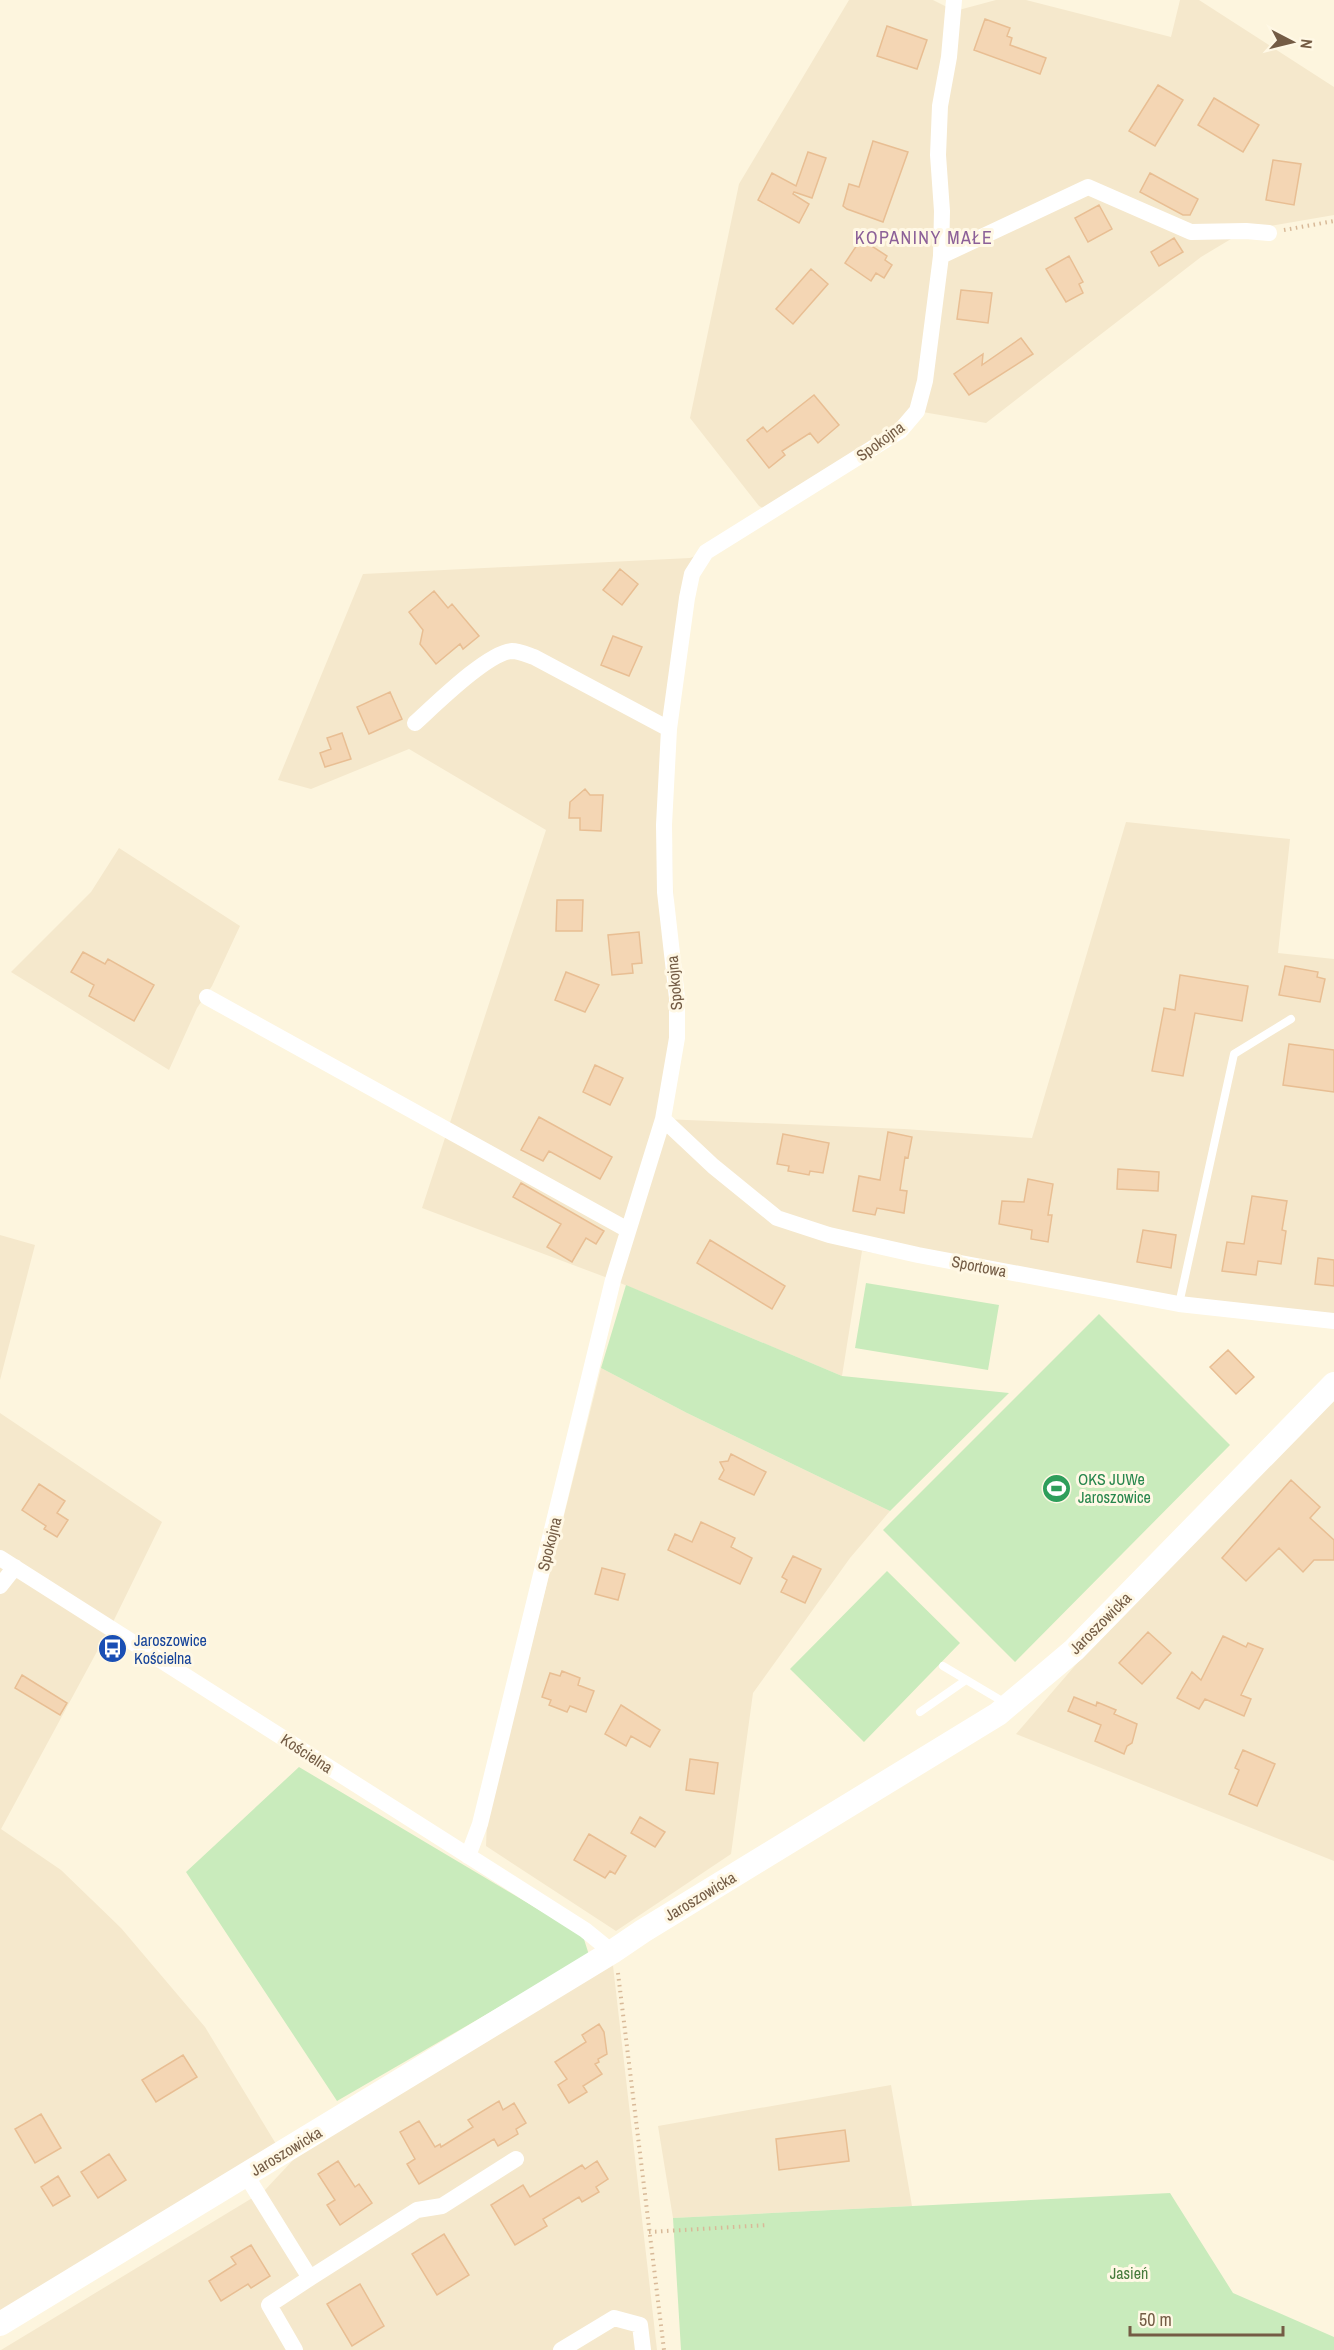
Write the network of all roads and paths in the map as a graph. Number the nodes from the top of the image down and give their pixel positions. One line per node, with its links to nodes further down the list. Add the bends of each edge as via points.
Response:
1 (954, 0): 4 (street, Spokojna, via 940,106)
2 (1334, 221): 3 (path)
3 (1269, 233): 4 (street, via 1191,232 1088,187)
4 (941, 256): 6 (street, Spokojna, via 925,381 917,411 900,431 705,552 692,574)
5 (415, 723): 6 (street, via 466,678 498,655 513,651 534,657)
6 (669, 729): 9 (street, Spokojna, via 665,892 677,998 677,1038)
7 (207, 997): 10 (street)
8 (1291, 1019): 11 (lane, via 1234,1054)
9 (663, 1119): 10 (street, Spokojna); 11 (street, Sportowa, via 777,1218 829,1235 918,1255)
10 (628, 1230): 21 (street, Spokojna, via 480,1824)
11 (1179, 1304): 12 (street, Sportowa)
12 (1334, 1321)
13 (1334, 1384): 19 (street, Jaroszowicka, via 1074,1650)
14 (0, 1558): 15 (street, Kościelna)
15 (15, 1567): 16 (street); 21 (street, Kościelna)
16 (0, 1586)
17 (943, 1666): 18 (lane)
18 (966, 1680): 19 (lane); 20 (lane)
19 (1009, 1705): 22 (street, Jaroszowicka)
20 (920, 1712)
21 (468, 1856): 22 (street, Kościelna, via 585,1930)
22 (612, 1952): 24 (street, Jaroszowicka); 26 (path, via 620,1976)
23 (516, 2159): 27 (street, via 442,2206 417,2210)
24 (246, 2175): 27 (street); 28 (street, Jaroszowicka)
25 (768, 2226): 26 (path)
26 (650, 2232): 32 (path)
27 (310, 2278): 29 (street, via 269,2305)
28 (0, 2324)
29 (295, 2350)
30 (561, 2350): 31 (street, via 614,2318 640,2325)
31 (643, 2350)
32 (664, 2350)

